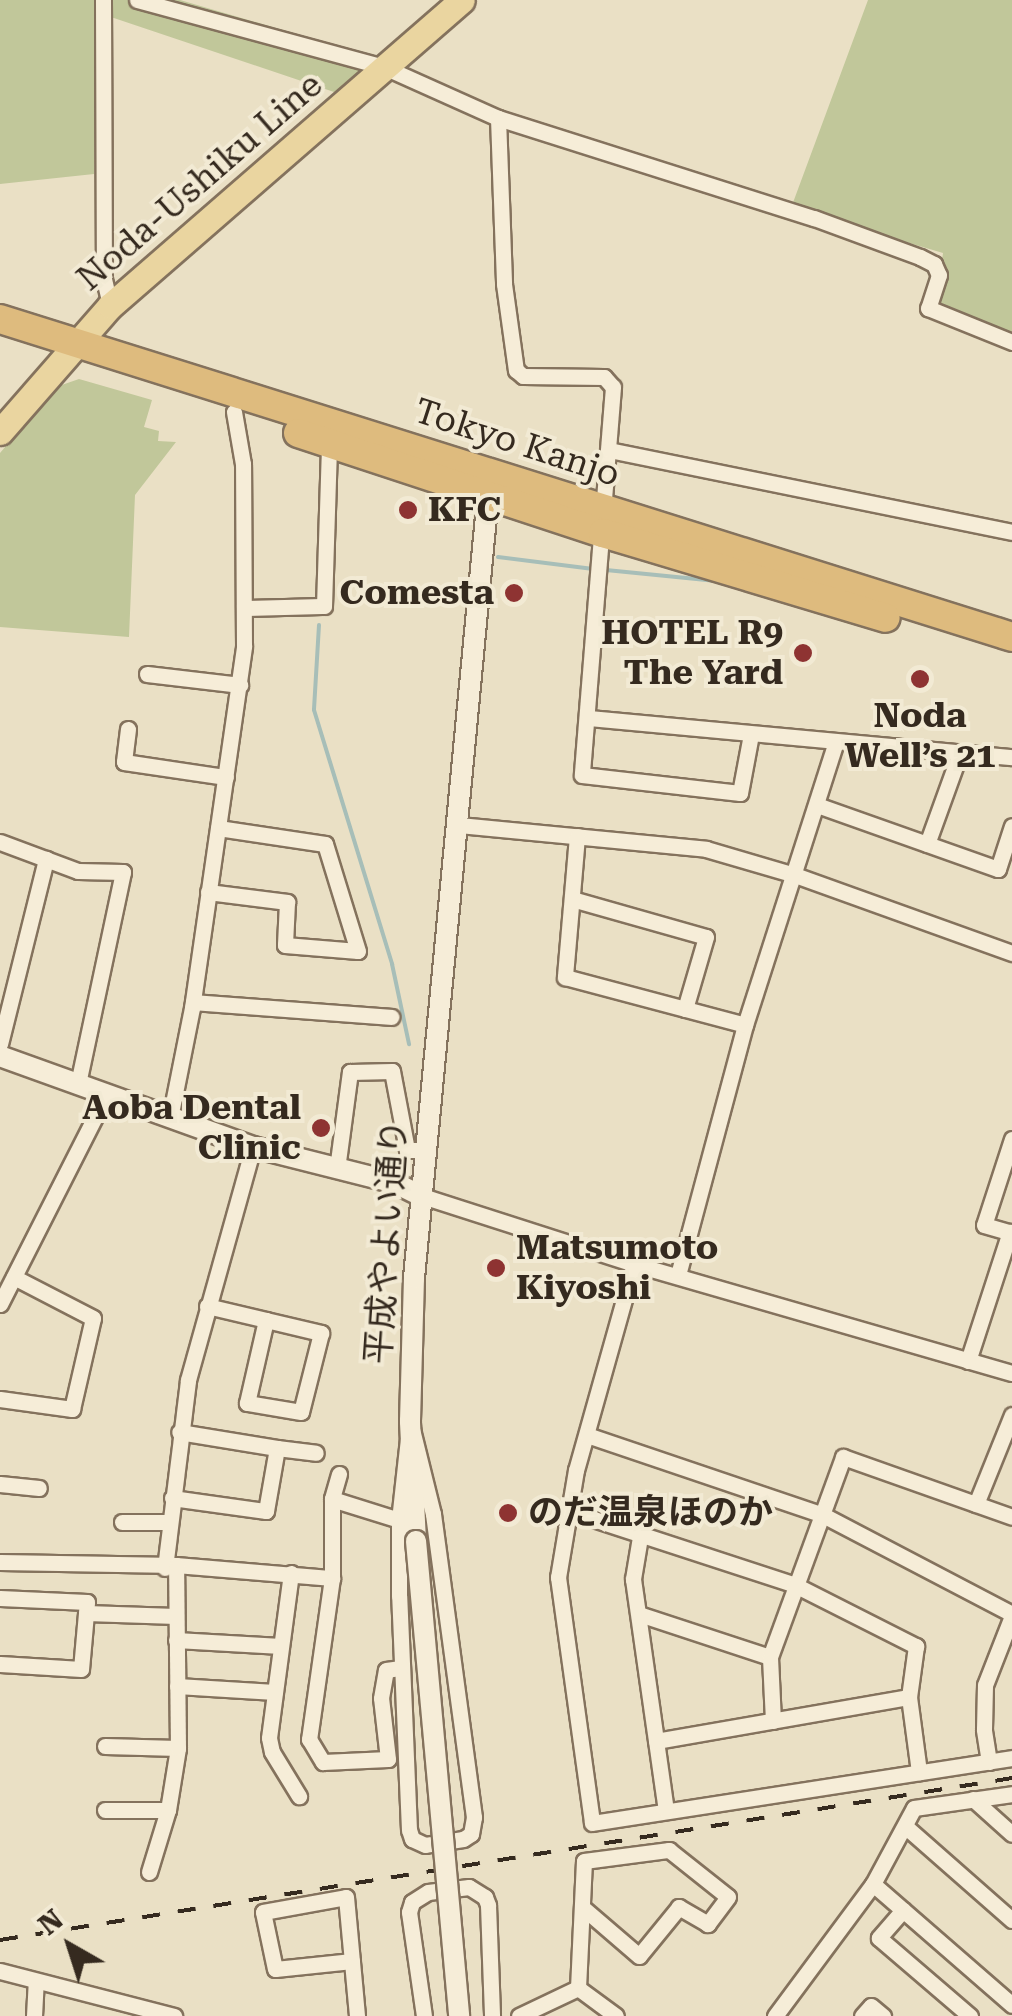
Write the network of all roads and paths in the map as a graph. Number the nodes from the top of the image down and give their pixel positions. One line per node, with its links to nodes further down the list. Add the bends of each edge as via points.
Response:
1 (104, 0): 6 (street, via 104,279)
2 (137, 0): 4 (street)
3 (462, 0): 4 (main road, Noda-Ushiku Line)
4 (384, 67): 5 (street); 6 (main road, Noda-Ushiku Line)
5 (498, 118): 9 (street, via 920,257 938,275 928,308); 14 (street, via 504,284 516,370 522,376 604,377 612,387)
6 (110, 306): 10 (main road, Noda-Ushiku Line)
7 (0, 320): 10 (highway, Tokyo Kanjo)
8 (0, 338): 10 (highway, Tokyo Kanjo)
9 (1012, 342)
10 (69, 350): 11 (highway, Tokyo Kanjo); 12 (main road, Noda-Ushiku Line); 15 (highway, Tokyo Kanjo)
11 (234, 412): 13 (highway, Tokyo Kanjo); 18 (street, via 243,464)
12 (0, 432)
13 (329, 443): 15 (highway, Tokyo Kanjo); 18 (street, via 324,606)
14 (609, 450): 16 (street); 17 (street)
15 (490, 483): 16 (highway, Tokyo Kanjo); 31 (street, 平成やよい通り)
16 (604, 522): 19 (highway, Tokyo Kanjo); 20 (highway, Tokyo Kanjo); 23 (street)
17 (1012, 532)
18 (244, 608): 22 (street)
19 (1012, 638)
20 (1012, 656)
21 (147, 674): 22 (street)
22 (240, 685): 29 (street)
23 (589, 718): 25 (street); 25 (street, via 582,774 740,793)
24 (128, 729): 29 (street, via 124,762)
25 (751, 734): 26 (street)
26 (836, 742): 27 (street); 30 (street)
27 (960, 753): 28 (street); 36 (street)
28 (1012, 756)
29 (226, 777): 33 (street)
30 (816, 804): 36 (street); 38 (street)
31 (458, 826): 34 (street); 53 (street, 平成やよい通り)
32 (1012, 826): 36 (street, via 998,869)
33 (218, 828): 39 (street); 39 (street, via 325,844 358,951 286,945 288,902)
34 (577, 836): 38 (street, via 706,849); 40 (street)
35 (0, 842): 37 (street)
36 (927, 844)
37 (46, 859): 46 (street); 48 (street, via 78,871 122,872)
38 (795, 875): 41 (street); 45 (street)
39 (208, 892): 42 (street)
40 (572, 899): 43 (street, via 565,977); 43 (street, via 706,936)
41 (1012, 953)
42 (193, 1002): 44 (street); 50 (street)
43 (685, 1010): 45 (street)
44 (391, 1017)
45 (744, 1026): 58 (street)
46 (0, 1044)
47 (0, 1056): 48 (street)
48 (78, 1084): 49 (street)
49 (106, 1095): 50 (street); 59 (street)
50 (170, 1118): 52 (street)
51 (1012, 1139): 56 (street, via 984,1225)
52 (254, 1147): 54 (street); 61 (street)
53 (425, 1150): 54 (street, via 407,1150 392,1071 350,1072); 55 (street, 平成やよい通り)
54 (337, 1169): 55 (street)
55 (422, 1196): 57 (street); 67 (street, 平成やよい通り)
56 (1011, 1232): 63 (street)
57 (634, 1264): 58 (street); 69 (street)
58 (678, 1275): 63 (street)
59 (14, 1277): 60 (street); 65 (street, via 93,1318 72,1409)
60 (0, 1304)
61 (207, 1306): 62 (street); 68 (street)
62 (266, 1320): 62 (street, via 321,1333 300,1412 248,1403)
63 (968, 1361): 64 (street)
64 (1012, 1373)
65 (0, 1399)
66 (1012, 1415): 77 (street)
67 (410, 1421): 81 (street); 99 (street, via 433,1514 474,1817 464,1839 425,1845 412,1839); 134 (street, 平成やよい通り, bridge)
68 (179, 1432): 70 (street); 75 (street)
69 (587, 1435): 78 (street); 79 (street)
70 (277, 1448): 71 (street); 75 (street, via 266,1511)
71 (316, 1453)
72 (340, 1474): 76 (street)
73 (0, 1484): 74 (street)
74 (39, 1488)
75 (172, 1498): 83 (street)
76 (332, 1499): 81 (street); 88 (street)
77 (976, 1504): 79 (street, via 843,1456); 80 (street)
78 (569, 1511): 84 (street); 115 (street, via 558,1577 592,1823)
79 (821, 1514): 89 (street); 93 (street)
80 (1012, 1517)
81 (399, 1520): 99 (street)
82 (122, 1522): 83 (street)
83 (170, 1522): 86 (street)
84 (640, 1536): 89 (street); 92 (street, via 633,1579)
85 (0, 1562): 86 (street)
86 (170, 1566): 87 (street); 94 (street)
87 (291, 1573): 88 (street); 96 (street)
88 (332, 1578): 99 (street, via 309,1739 323,1762 388,1759 386,1670)
89 (795, 1586): 97 (street); 102 (street, via 916,1646)
90 (0, 1598): 91 (street, via 87,1602)
91 (86, 1613): 94 (street); 98 (street, via 80,1668)
92 (639, 1614): 97 (street); 104 (street)
93 (1012, 1615): 108 (street, via 985,1684)
94 (176, 1616): 95 (street)
95 (176, 1640): 96 (street); 100 (street)
96 (281, 1646): 101 (street)
97 (770, 1657): 103 (street)
98 (0, 1664)
99 (401, 1668)
100 (177, 1686): 101 (street); 106 (street)
101 (276, 1692): 111 (street, via 272,1752)
102 (908, 1697): 103 (street); 109 (street)
103 (774, 1720): 104 (street)
104 (656, 1740): 115 (street)
105 (105, 1746): 106 (street)
106 (178, 1748): 114 (street)
107 (1012, 1758): 108 (street)
108 (989, 1762): 109 (street)
109 (919, 1772): 115 (street)
110 (1012, 1794): 112 (street)
111 (299, 1796)
112 (973, 1799): 116 (street, via 914,1808); 117 (street)
113 (106, 1810): 114 (street)
114 (168, 1810): 118 (street)
115 (666, 1811)
116 (906, 1827): 119 (street); 122 (street)
117 (1012, 1834)
118 (149, 1872)
119 (873, 1884): 121 (street); 137 (street)
120 (582, 1908): 120 (street, via 584,1861 669,1850 728,1897 708,1924 679,1907 640,1956); 126 (street)
121 (903, 1910): 127 (street); 140 (street, via 880,1938)
122 (1012, 1920)
123 (352, 1962): 123 (street, via 346,1897 263,1912 275,1969); 132 (street)
124 (0, 1971): 125 (street)
125 (36, 1981): 130 (street); 131 (street)
126 (578, 1988): 128 (street); 129 (street)
127 (1012, 2005)
128 (540, 2011): 136 (street)
129 (611, 2015)
130 (34, 2016)
131 (174, 2016)
132 (357, 2016)
133 (424, 2016): 135 (street, via 412,1902 428,1892 469,1887 488,1905)
134 (459, 2016)
135 (492, 2016)
136 (520, 2016)
137 (775, 2016)
138 (862, 2016): 139 (street, via 871,2006)
139 (883, 2016)
140 (970, 2016)

